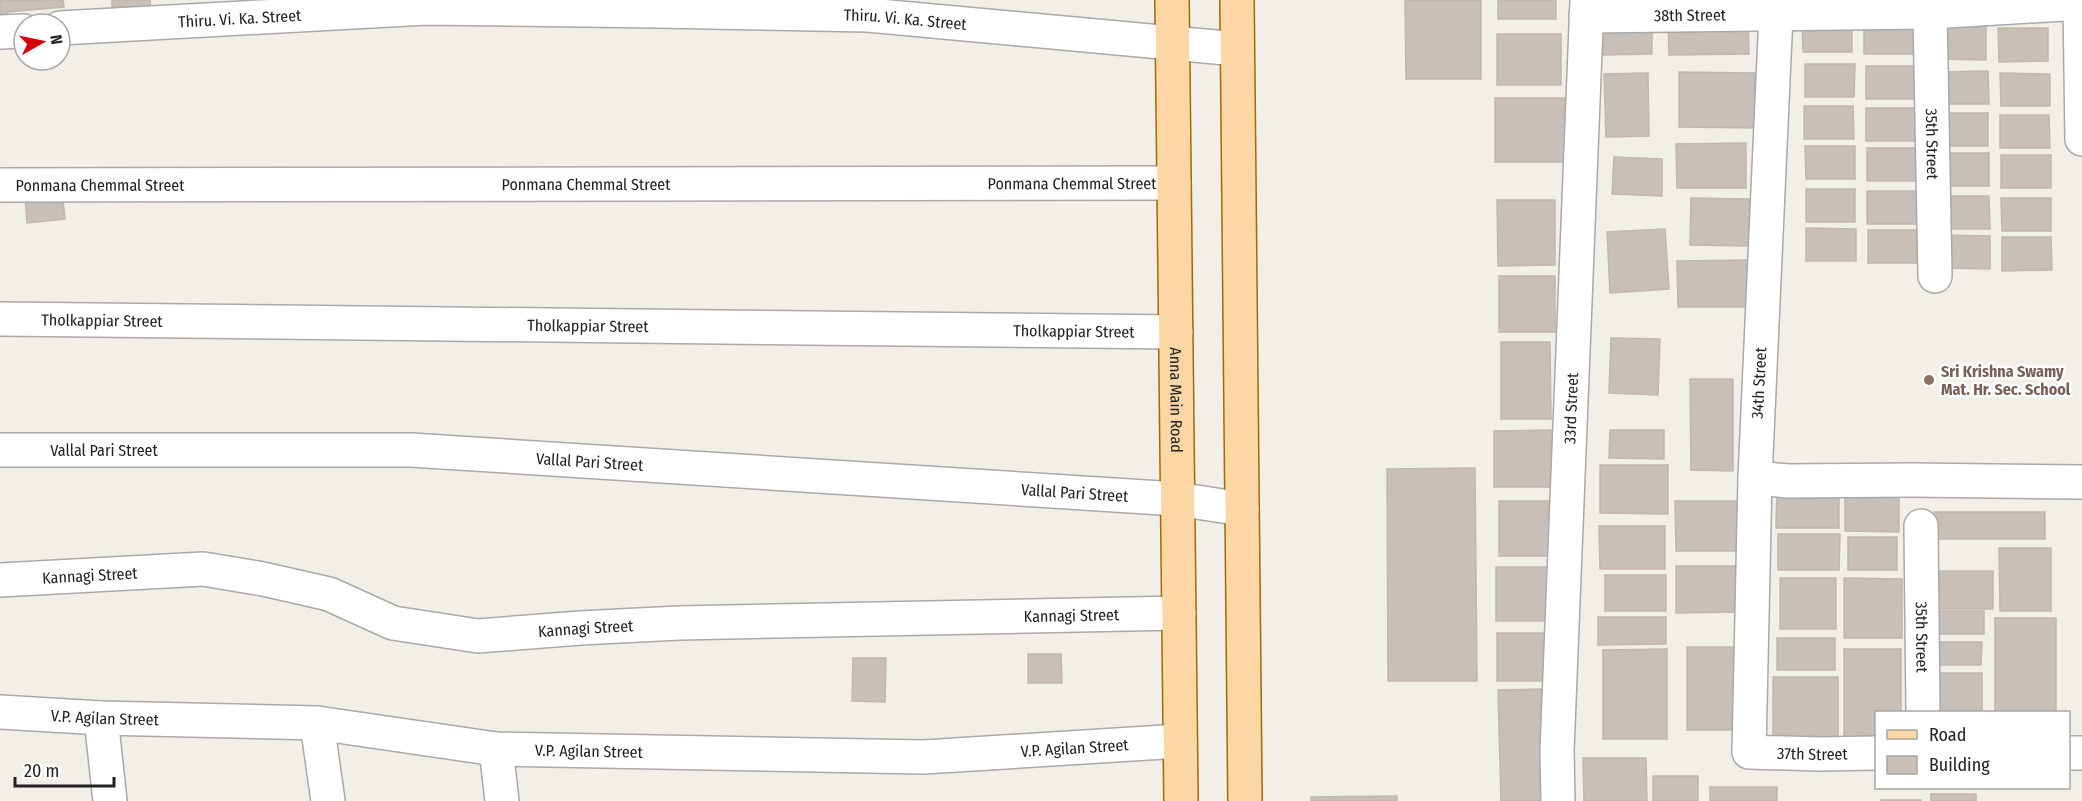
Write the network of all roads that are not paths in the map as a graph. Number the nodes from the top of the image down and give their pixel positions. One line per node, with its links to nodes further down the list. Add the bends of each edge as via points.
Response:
1 (1172, 0): 8 (main road, Anna Main Road)
2 (1237, 0): 9 (main road)
3 (2081, 3): 5 (street, 38th Street); 10 (street)
4 (1586, 9): 6 (street, 38th Street); 37 (street, 33rd Street)
5 (1930, 12): 6 (street, 38th Street); 13 (street, 35th Street)
6 (1776, 14): 17 (street, 34th Street)
7 (72, 27): 8 (street, Thiru. Vi. Ka. Street, via 426,8 657,11 867,15)
8 (1174, 45): 9 (street, Thiru. Vi. Ka. Street); 11 (main road, Anna Main Road)
9 (1237, 49): 20 (main road)
10 (2082, 140)
11 (1174, 183): 12 (street, Ponmana Chemmal Street); 15 (main road, Anna Main Road)
12 (0, 185)
13 (1935, 276)
14 (0, 319): 15 (street, Tholkappiar Street)
15 (1176, 332): 19 (main road, Anna Main Road)
16 (0, 450): 19 (street, Vallal Pari Street, via 411,450)
17 (1755, 478): 18 (street); 30 (street, 34th Street)
18 (2082, 482)
19 (1177, 499): 20 (street, Vallal Pari Street); 23 (main road, Anna Main Road)
20 (1242, 509): 36 (main road)
21 (1920, 526): 24 (street, 35th Street)
22 (0, 580): 23 (street, Kannagi Street, via 203,569 329,594 393,623 478,636 679,623)
23 (1179, 614): 28 (main road, Anna Main Road)
24 (1923, 711)
25 (0, 712): 26 (street, V.P. Agilan Street)
26 (101, 718): 27 (street, V.P. Agilan Street); 32 (street)
27 (317, 723): 29 (street, V.P. Agilan Street); 33 (street)
28 (1180, 741): 29 (street, V.P. Agilan Street, via 924,757); 35 (main road, Anna Main Road)
29 (496, 749): 34 (street)
30 (1749, 752): 31 (street, 37th Street)
31 (1875, 753)
32 (110, 801)
33 (327, 801)
34 (502, 801)
35 (1181, 801)
36 (1245, 801)
37 (1558, 801)

